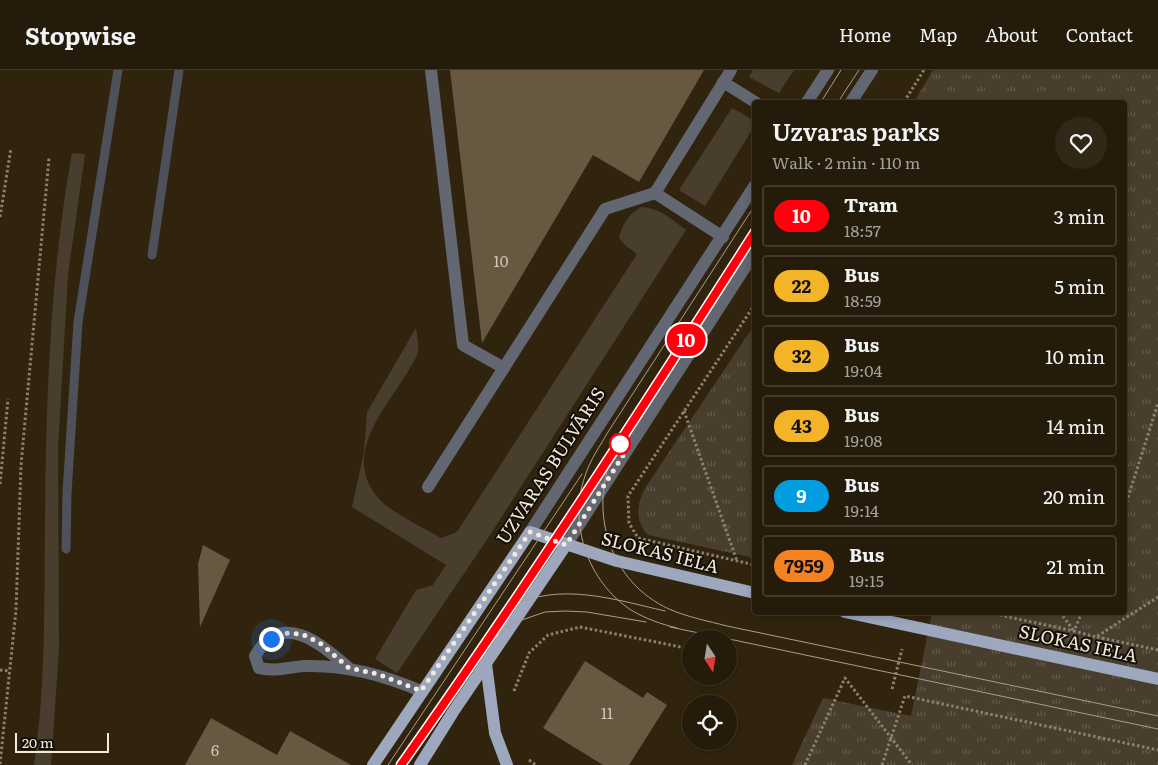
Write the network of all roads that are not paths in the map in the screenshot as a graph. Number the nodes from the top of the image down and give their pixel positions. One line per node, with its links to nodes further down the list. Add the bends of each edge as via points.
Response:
1 (431, 70): 13 (street, via 463,345)
2 (731, 70): 5 (street)
3 (828, 70): 7 (street)
4 (872, 70): 8 (street)
5 (723, 82): 6 (street); 10 (street)
6 (752, 100)
7 (808, 100)
8 (852, 100)
9 (752, 190): 11 (street, UZVARAS BULVĀRIS)
10 (655, 193): 11 (street); 13 (street, via 605,209)
11 (723, 236): 15 (street, UZVARAS BULVĀRIS)
12 (752, 257): 16 (street)
13 (504, 368): 14 (street)
14 (428, 487)
15 (530, 532): 16 (main road, SLOKAS IELA); 22 (main road, UZVARAS BULVĀRIS)
16 (566, 545): 17 (main road, SLOKAS IELA, via 617,562); 19 (main road)
17 (752, 593)
18 (859, 615): 21 (main road, SLOKAS IELA)
19 (486, 664): 24 (main road); 25 (main road, via 495,733)
20 (349, 668): 20 (street, via 304,666 276,671 260,668 256,656 262,644 280,633 302,634 320,643); 22 (street, via 378,674)
21 (1158, 679)
22 (421, 691): 23 (main road, UZVARAS BULVĀRIS)
23 (373, 765)
24 (420, 765)
25 (508, 765)

